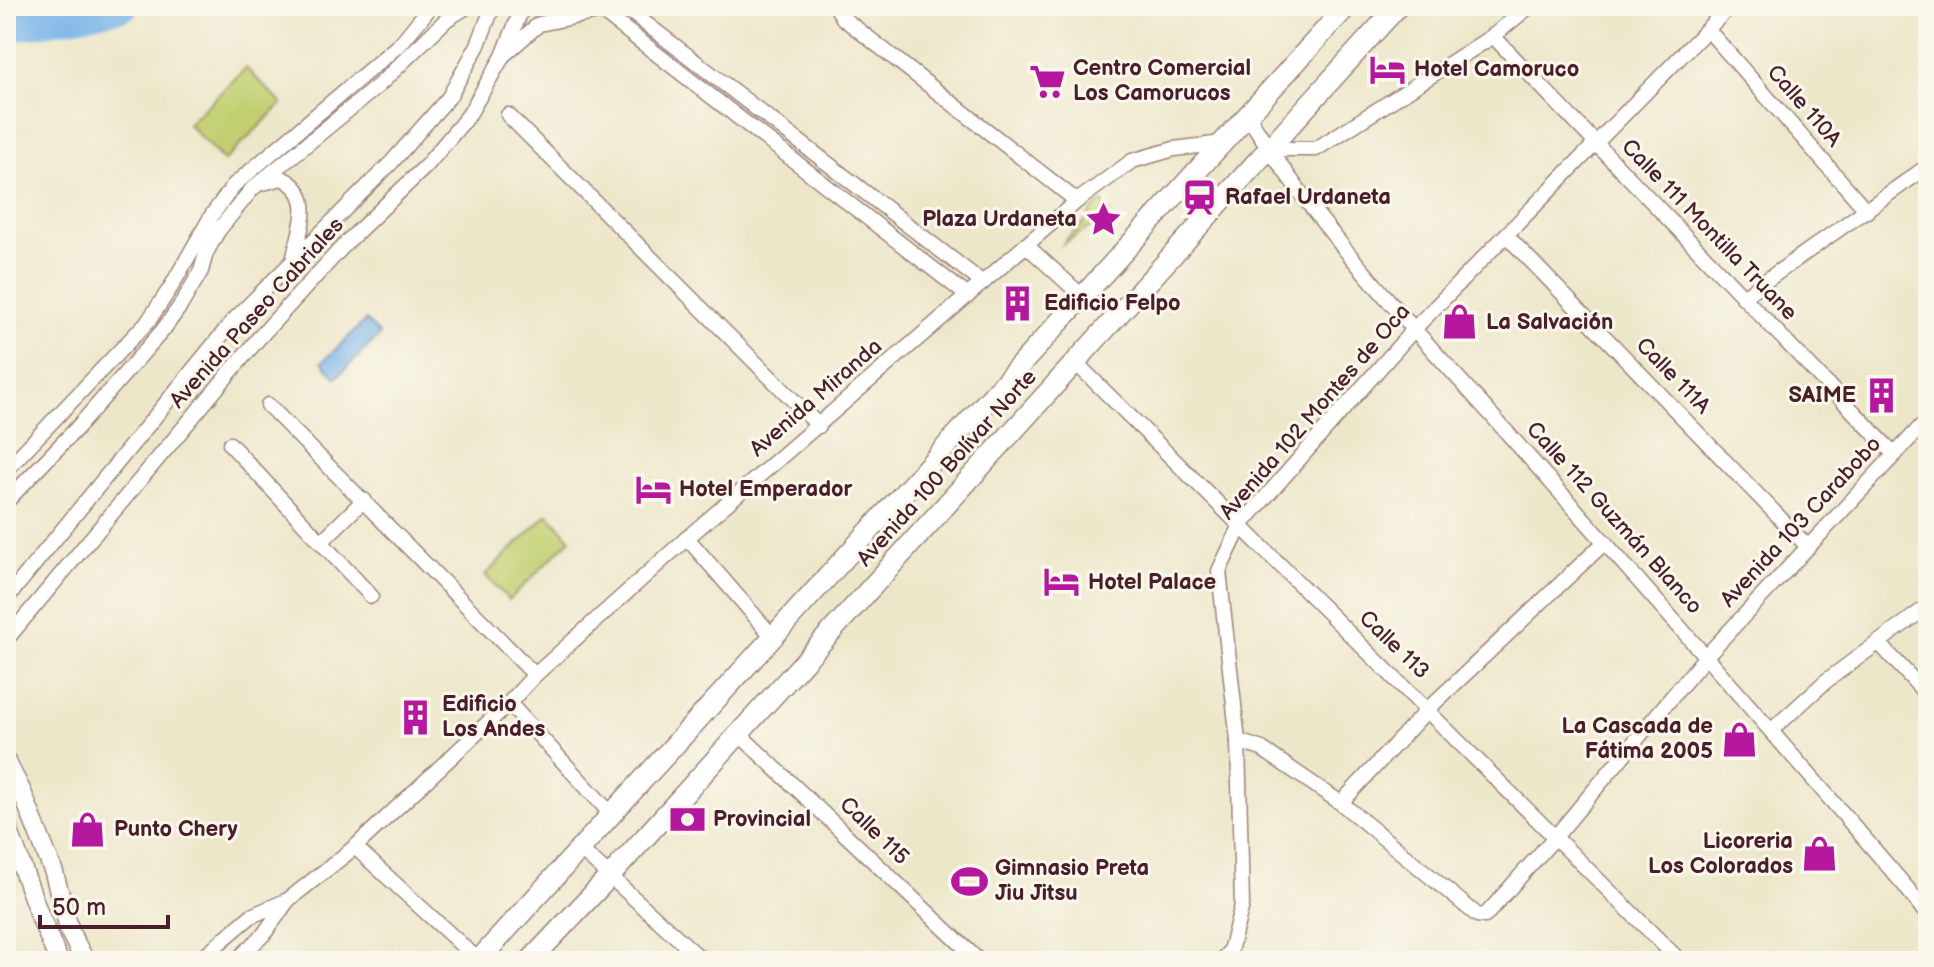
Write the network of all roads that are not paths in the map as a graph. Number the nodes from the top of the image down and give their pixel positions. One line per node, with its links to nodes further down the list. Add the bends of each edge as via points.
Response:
1 (431, 6): 39 (street, via 401,43 234,185 149,320)
2 (468, 6): 22 (street)
3 (493, 6): 27 (street, Avenida Paseo Cabriales, via 449,97 391,163)
4 (523, 6): 15 (street, Avenida Paseo Cabriales)
5 (623, 6): 28 (street)
6 (827, 6): 12 (street)
7 (1347, 6): 16 (main road, Avenida 100 Bolívar Norte)
8 (1398, 6): 20 (main road, Avenida 100 Bolívar Norte)
9 (1530, 6): 14 (street)
10 (1730, 6): 13 (street, Avenida 102 Montes de Oca)
11 (599, 9): 15 (street, via 539,24); 29 (street)
12 (840, 12): 23 (street)
13 (1708, 30): 19 (street, Avenida 102 Montes de Oca); 24 (street, Calle 110A)
14 (1493, 36): 19 (street, Calle 111 Montilla Truane); 20 (street, via 1316,149)
15 (503, 56): 51 (street, Avenida Paseo Cabriales, via 468,116 426,166 258,339)
16 (1247, 114): 18 (main road, Avenida 100 Bolívar Norte); 20 (street, Calle 112 Guzmán Blanco)
17 (508, 115): 36 (street)
18 (1223, 143): 23 (street, Avenida Miranda, via 1132,161); 30 (main road, Avenida 100 Bolívar Norte)
19 (1596, 144): 25 (street, Avenida 102 Montes de Oca); 31 (street, Calle 111 Montilla Truane)
20 (1268, 149): 32 (street, Calle 112 Guzmán Blanco); 33 (main road, Avenida 100 Bolívar Norte)
21 (1928, 166): 24 (street)
22 (252, 189): 27 (street, via 282,178 302,195 304,212); 41 (street, via 218,231 201,271 163,330)
23 (1077, 201): 26 (street, Avenida Miranda)
24 (1867, 211): 31 (street)
25 (1506, 235): 32 (street, Avenida 102 Montes de Oca); 46 (street, Calle 111A)
26 (1026, 245): 28 (street, Avenida Miranda); 30 (street)
27 (293, 259): 48 (street, Avenida Paseo Cabriales, via 233,321)
28 (983, 283): 29 (street, Avenida Miranda)
29 (968, 296): 36 (street, Avenida Miranda)
30 (1083, 297): 50 (main road, Avenida 100 Bolívar Norte)
31 (1743, 297): 38 (street, Calle 111 Montilla Truane)
32 (1415, 328): 42 (street, Avenida 102 Montes de Oca); 45 (street, Calle 112 Guzmán Blanco)
33 (1075, 362): 42 (street, Calle 113); 59 (main road, Avenida 100 Bolívar Norte)
34 (268, 405): 40 (street)
35 (1928, 419): 38 (street, Avenida 103 Carabobo)
36 (819, 426): 43 (street, Avenida Miranda)
37 (230, 444): 44 (street)
38 (1894, 454): 46 (street, Avenida 103 Carabobo)
39 (6, 470)
40 (364, 500): 44 (street); 54 (street)
41 (6, 502)
42 (1241, 525): 57 (street, Calle 113); 60 (street, Avenida 102 Montes de Oca, via 1219,571)
43 (687, 538): 50 (street); 54 (street, Avenida Miranda)
44 (321, 542): 47 (street)
45 (1605, 542): 53 (street, Calle 112 Guzmán Blanco); 57 (street)
46 (1808, 547): 53 (street, Avenida 103 Carabobo)
47 (371, 596)
48 (6, 599)
49 (1928, 606): 52 (street)
50 (773, 637): 63 (main road, Avenida 100 Bolívar Norte)
51 (6, 640)
52 (1878, 642): 55 (street); 58 (street)
53 (1707, 655): 58 (street, Calle 112 Guzmán Blanco); 65 (street, Avenida 103 Carabobo)
54 (535, 675): 56 (street, Avenida Miranda)
55 (1928, 696)
56 (509, 703): 63 (street); 66 (street, Avenida Miranda)
57 (1428, 709): 62 (street); 65 (street, Calle 113)
58 (1772, 730): 70 (street, Calle 112 Guzmán Blanco)
59 (738, 733): 68 (main road, Avenida 100 Bolívar Norte); 78 (street, Calle 115)
60 (1238, 741): 62 (street, via 1262,749); 79 (street, Avenida 102 Montes de Oca, via 1242,905 1230,951)
61 (6, 761): 72 (street)
62 (1341, 803): 65 (street, Avenida 103 Carabobo, via 1477,915 1491,911)
63 (612, 815): 67 (main road, Avenida 100 Bolívar Norte)
64 (6, 823): 71 (street)
65 (1556, 836): 80 (street, Calle 113)
66 (355, 847): 69 (street, Avenida Miranda); 75 (street)
67 (581, 850): 68 (street); 75 (main road)
68 (610, 876): 76 (main road, Avenida 100 Bolívar Norte); 77 (street)
69 (288, 900): 73 (street, Avenida Miranda, via 251,916); 74 (street, Avenida Miranda)
70 (1928, 916)
71 (59, 961)
72 (85, 961)
73 (198, 961)
74 (236, 961)
75 (478, 961)
76 (530, 961)
77 (703, 961)
78 (979, 961)
79 (1221, 961)
80 (1680, 961)

